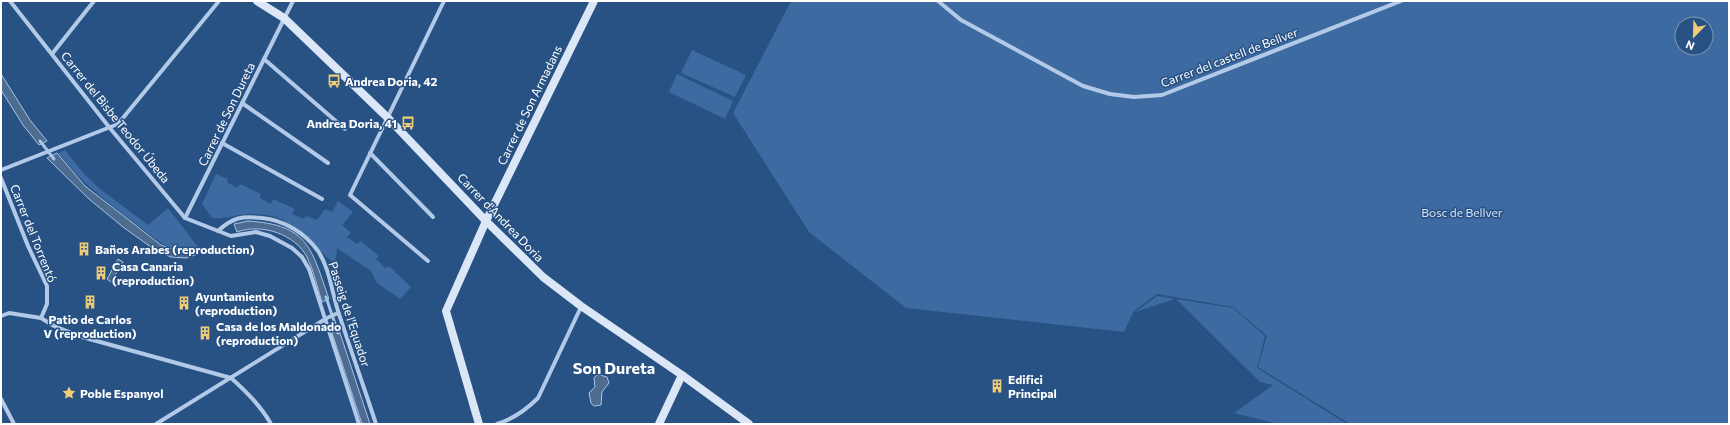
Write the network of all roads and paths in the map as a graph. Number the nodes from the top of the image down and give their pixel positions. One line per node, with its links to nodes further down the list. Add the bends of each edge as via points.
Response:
1 (10, 1): 11 (street, Carrer del Bisbe Teodor Úbeda)
2 (94, 1): 11 (street)
3 (219, 1): 15 (street, via 118,124)
4 (257, 1): 10 (street, Carrer d'Andrea Doria)
5 (293, 1): 10 (street, Carrer de Son Dureta)
6 (444, 1): 14 (street)
7 (594, 1): 25 (street, Carrer de Son Armadans)
8 (938, 1): 9 (street, Carrer del castell de Bellver, via 961,20 1083,86 1110,94 1134,97 1162,95)
9 (1401, 1)
10 (284, 18): 12 (street, Carrer de Son Dureta); 14 (street, Carrer d'Andrea Doria)
11 (52, 54): 15 (street, Carrer del Bisbe Teodor Úbeda)
12 (264, 59): 13 (street, Carrer de Son Dureta); 16 (street)
13 (242, 103): 17 (street, Carrer de Son Dureta); 19 (street)
14 (388, 118): 18 (street); 25 (street, Carrer d'Andrea Doria)
15 (108, 127): 20 (street); 24 (street, Carrer del Bisbe Teodor Úbeda)
16 (345, 129)
17 (222, 143): 22 (street); 24 (street, Carrer de Son Dureta)
18 (370, 154): 23 (street); 27 (street, via 350,195)
19 (328, 163)
20 (1, 170)
21 (1, 178): 31 (street, Carrer del Torrentó, via 47,286 47,304)
22 (322, 199)
23 (433, 217)
24 (185, 218): 26 (street, Carrer del Bisbe Teodor Úbeda)
25 (486, 221): 28 (street, Carrer d'Andrea Doria, via 543,277); 41 (street, Carrer de Son Armadans, via 446,311)
26 (219, 232): 29 (street, Passeig de l'Equador, via 229,221 248,216 276,219 301,233 318,251 326,267); 32 (street, Passeig de l'Equador, via 231,236 256,232 270,236 292,248 302,257 309,269)
27 (428, 261)
28 (581, 306): 33 (street, Carrer d'Andrea Doria); 42 (street, via 538,398 509,420)
29 (337, 313): 32 (street); 40 (street, Passeig de l'Equador)
30 (1, 316): 31 (street, via 9,313)
31 (41, 318): 34 (street, via 54,326 82,336)
32 (326, 319): 34 (street); 39 (street, Passeig de l'Equador)
33 (682, 375): 43 (street); 44 (street, Carrer d'Andrea Doria)
34 (231, 378): 37 (street); 38 (street, via 264,411)
35 (1, 399): 36 (street)
36 (14, 424)
37 (156, 424)
38 (271, 424)
39 (359, 424)
40 (376, 424)
41 (479, 424)
42 (497, 424)
43 (659, 424)
44 (749, 424)

